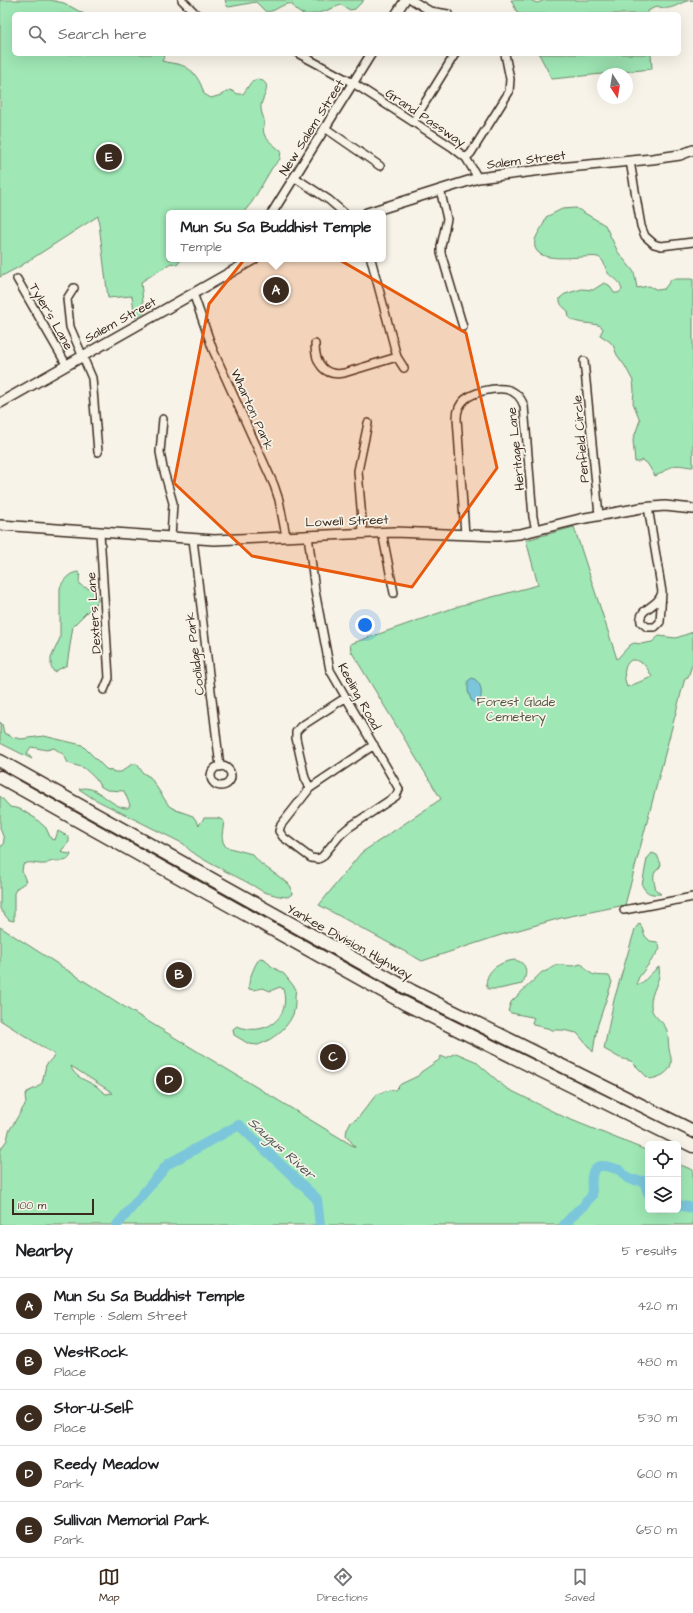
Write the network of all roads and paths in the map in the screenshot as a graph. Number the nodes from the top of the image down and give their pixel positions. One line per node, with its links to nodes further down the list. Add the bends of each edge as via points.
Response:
1 (182, 0): 4 (street)
2 (405, 0): 5 (street)
3 (412, 0): 6 (street)
4 (194, 12)
5 (397, 12)
6 (436, 12)
7 (303, 56): 11 (street, Grand Passway)
8 (370, 56): 11 (street, New Salem Street)
9 (454, 56): 12 (street)
10 (505, 56): 15 (street, via 510,79 509,92)
11 (354, 83): 12 (street, Grand Passway); 13 (street, New Salem Street)
12 (413, 122): 15 (street, Grand Passway)
13 (325, 128): 17 (street); 18 (street, New Salem Street)
14 (693, 150): 16 (main road, Salem Street, via 672,156)
15 (466, 158): 19 (street, Grand Passway)
16 (630, 161): 19 (main road, Salem Street); 24 (street, via 645,236 654,244 661,246)
17 (380, 166)
18 (294, 177): 21 (street, New Salem Street); 22 (street)
19 (478, 178): 20 (main road, Salem Street)
20 (440, 189): 23 (main road, Salem Street); 30 (street, via 448,217 441,255)
21 (274, 210)
22 (341, 210)
23 (375, 210)
24 (693, 242)
25 (244, 262): 29 (main road, Salem Street)
26 (372, 262): 33 (street)
27 (17, 279): 35 (street, Tyler's Lane)
28 (74, 288): 32 (street, via 67,301 70,327)
29 (193, 293): 32 (main road, Salem Street); 51 (street, Wharton Park, via 214,354 276,490)
30 (463, 327)
31 (315, 344): 33 (street, via 316,357 320,365 335,374)
32 (82, 355): 35 (main road, Salem Street); 40 (street, via 92,378)
33 (397, 358): 36 (street)
34 (584, 361): 43 (street, Penfield Circle)
35 (66, 364): 37 (main road, Salem Street)
36 (404, 368)
37 (1, 400)
38 (163, 419): 52 (street, via 160,452 173,503)
39 (368, 423): 46 (street, via 358,471)
40 (98, 452)
41 (648, 507): 42 (main road, Lowell Street); 43 (main road, Lowell Street); 54 (street)
42 (693, 509)
43 (599, 515): 45 (main road, Lowell Street)
44 (0, 525): 48 (main road, Lowell Street)
45 (536, 530): 50 (main road, Lowell Street, via 502,536); 50 (street, Heritage Lane, via 524,406 514,392 498,388 467,397 458,412)
46 (363, 532): 47 (main road, Lowell Street); 49 (main road, Lowell Street)
47 (382, 532): 50 (main road, Lowell Street); 55 (street)
48 (100, 533): 52 (main road, Lowell Street); 56 (street, Dexters Lane, via 109,677)
49 (308, 535): 51 (main road, Lowell Street); 57 (street, Keeling Road, via 329,669)
50 (465, 535)
51 (286, 536): 53 (main road, Lowell Street)
52 (171, 538): 53 (main road, Lowell Street)
53 (193, 539): 60 (street, Coolidge Park)
54 (662, 592): 54 (street, via 658,602 641,614 641,622 647,627 655,627 660,622)
55 (394, 593)
56 (104, 690)
57 (345, 698): 58 (street, Keeling Road); 62 (street, via 296,732 305,777)
58 (374, 746): 62 (street); 62 (street, Keeling Road, via 399,786 399,792 348,828 317,860 309,858 288,842 279,831 281,823)
59 (0, 761): 65 (highway, Yankee Division Highway, via 412,991)
60 (220, 767)
61 (0, 777): 66 (highway, via 404,1003)
62 (310, 788)
63 (693, 897): 64 (street)
64 (624, 910)
65 (693, 1131)
66 (693, 1146)

